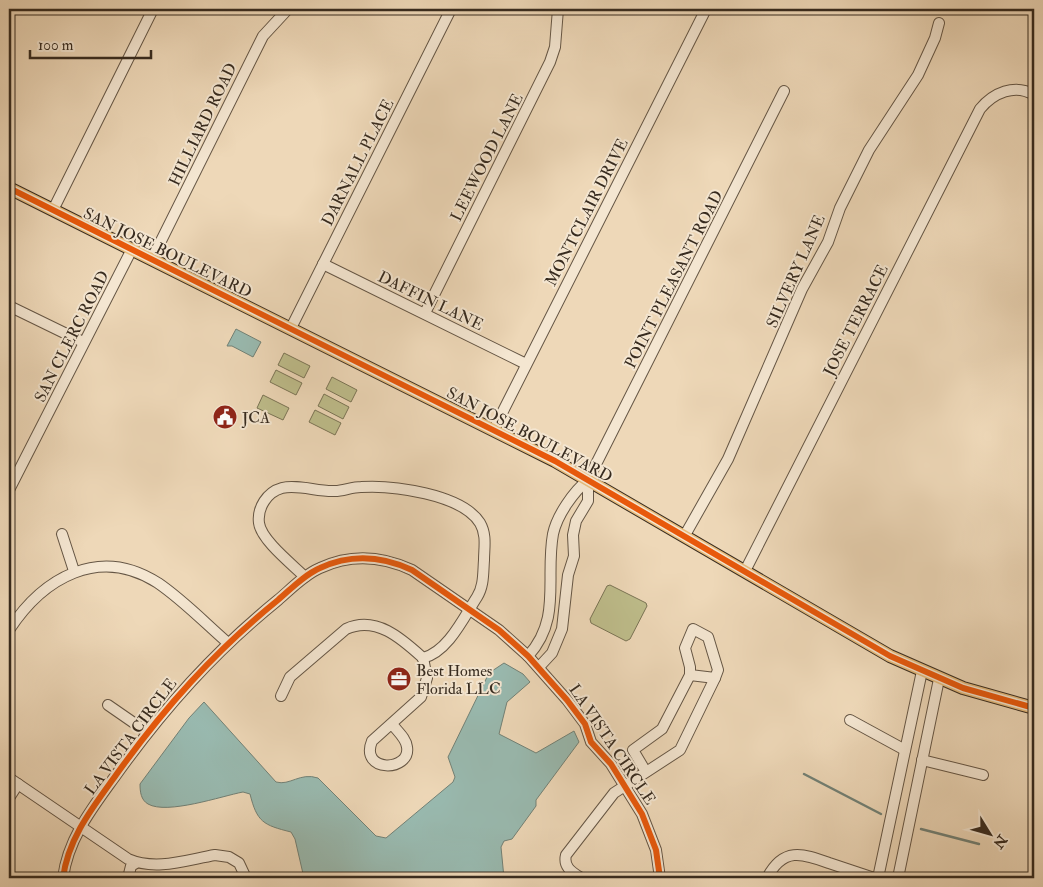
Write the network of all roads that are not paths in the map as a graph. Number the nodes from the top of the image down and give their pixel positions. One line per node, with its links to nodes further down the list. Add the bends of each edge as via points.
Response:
1 (153, 9): 10 (street)
2 (288, 9): 12 (street, HILLIARD ROAD, via 263,36)
3 (451, 9): 13 (street, DARNALL PLACE)
4 (558, 9): 15 (street, LEEWOOD LANE, via 555,47 550,62)
5 (706, 9): 18 (street, MONTCLAIR DRIVE)
6 (939, 23): 23 (street, SILVERY LANE, via 918,75 869,150 840,208 828,242 802,289 728,459)
7 (784, 92): 20 (street, POINT PLEASANT ROAD)
8 (1034, 95): 27 (street, JOSE TERRACE, via 1002,91 980,109)
9 (9, 188): 10 (main road, SAN JOSE BOULEVARD)
10 (53, 210): 11 (main road, SAN JOSE BOULEVARD)
11 (132, 249): 12 (main road, SAN JOSE BOULEVARD); 17 (street, SAN CLERC ROAD)
12 (152, 259): 16 (main road, SAN JOSE BOULEVARD)
13 (323, 264): 15 (street, DAFFIN LANE); 16 (street, DARNALL PLACE)
14 (9, 306): 17 (street)
15 (424, 313): 18 (street, DAFFIN LANE)
16 (291, 328): 19 (main road, SAN JOSE BOULEVARD)
17 (83, 342): 21 (street, SAN CLERC ROAD)
18 (526, 364): 19 (street, MONTCLAIR DRIVE)
19 (494, 429): 20 (main road, SAN JOSE BOULEVARD)
20 (588, 480): 23 (main road, SAN JOSE BOULEVARD); 24 (street, POINT PLEASANT ROAD, via 574,491 553,532); 26 (street, POINT PLEASANT ROAD, via 588,500 576,520 574,556)
21 (9, 490)
22 (62, 534): 25 (street)
23 (684, 535): 27 (main road, SAN JOSE BOULEVARD)
24 (550, 570): 26 (street); 30 (street, POINT PLEASANT ROAD)
25 (74, 571): 32 (street, via 32,598); 33 (street, via 109,567 142,575 168,591)
26 (569, 571): 31 (street, POINT PLEASANT ROAD)
27 (745, 571): 37 (main road, SAN JOSE BOULEVARD, via 890,656)
28 (305, 577): 29 (street, LA VISTA CIRCLE, via 318,568 342,560 378,559 412,570); 29 (street, via 264,535 259,523 264,501 272,493 294,487 337,491 362,487 409,490 447,501 480,523 485,541 482,587); 33 (street, LA VISTA CIRCLE)
29 (469, 609): 34 (street, LA VISTA CIRCLE); 35 (street, via 442,647)
30 (550, 611): 31 (street); 34 (street, POINT PLEASANT ROAD, via 543,637)
31 (563, 612): 36 (street, POINT PLEASANT ROAD, via 557,643)
32 (9, 630)
33 (228, 643): 46 (street, LA VISTA CIRCLE, via 181,690)
34 (528, 656): 36 (street, LA VISTA CIRCLE)
35 (423, 658): 41 (street, via 374,624 355,625 290,677); 45 (street, via 426,687 416,704)
36 (539, 667): 53 (street, LA VISTA CIRCLE, via 585,724 591,742 611,764)
37 (922, 671): 40 (main road, SAN JOSE BOULEVARD); 47 (street)
38 (690, 675): 39 (street); 39 (street, via 684,648 693,629 708,637 718,670); 49 (street, via 662,729 633,750)
39 (714, 678): 49 (street, via 680,750)
40 (939, 679): 43 (main road, SAN JOSE BOULEVARD); 48 (street)
41 (281, 696)
42 (108, 705): 46 (street)
43 (1034, 708)
44 (850, 720): 47 (street)
45 (392, 724)
46 (147, 732): 55 (street, LA VISTA CIRCLE)
47 (905, 750): 64 (street)
48 (922, 760): 50 (street); 65 (street)
49 (646, 772): 53 (street)
50 (983, 775)
51 (9, 778): 52 (street)
52 (18, 784): 54 (street); 55 (street)
53 (624, 786): 60 (street, via 609,798 566,856 564,861 568,869); 61 (street, LA VISTA CIRCLE, via 652,835)
54 (9, 798)
55 (80, 828): 56 (street); 57 (street, LA VISTA CIRCLE)
56 (136, 863): 58 (street); 59 (street, via 159,865 223,856 239,863)
57 (63, 878)
58 (128, 878)
59 (246, 878)
60 (581, 878)
61 (660, 878)
62 (767, 878): 63 (street, via 777,863 792,855 806,855)
63 (874, 878)
64 (878, 878)
65 (898, 878)

